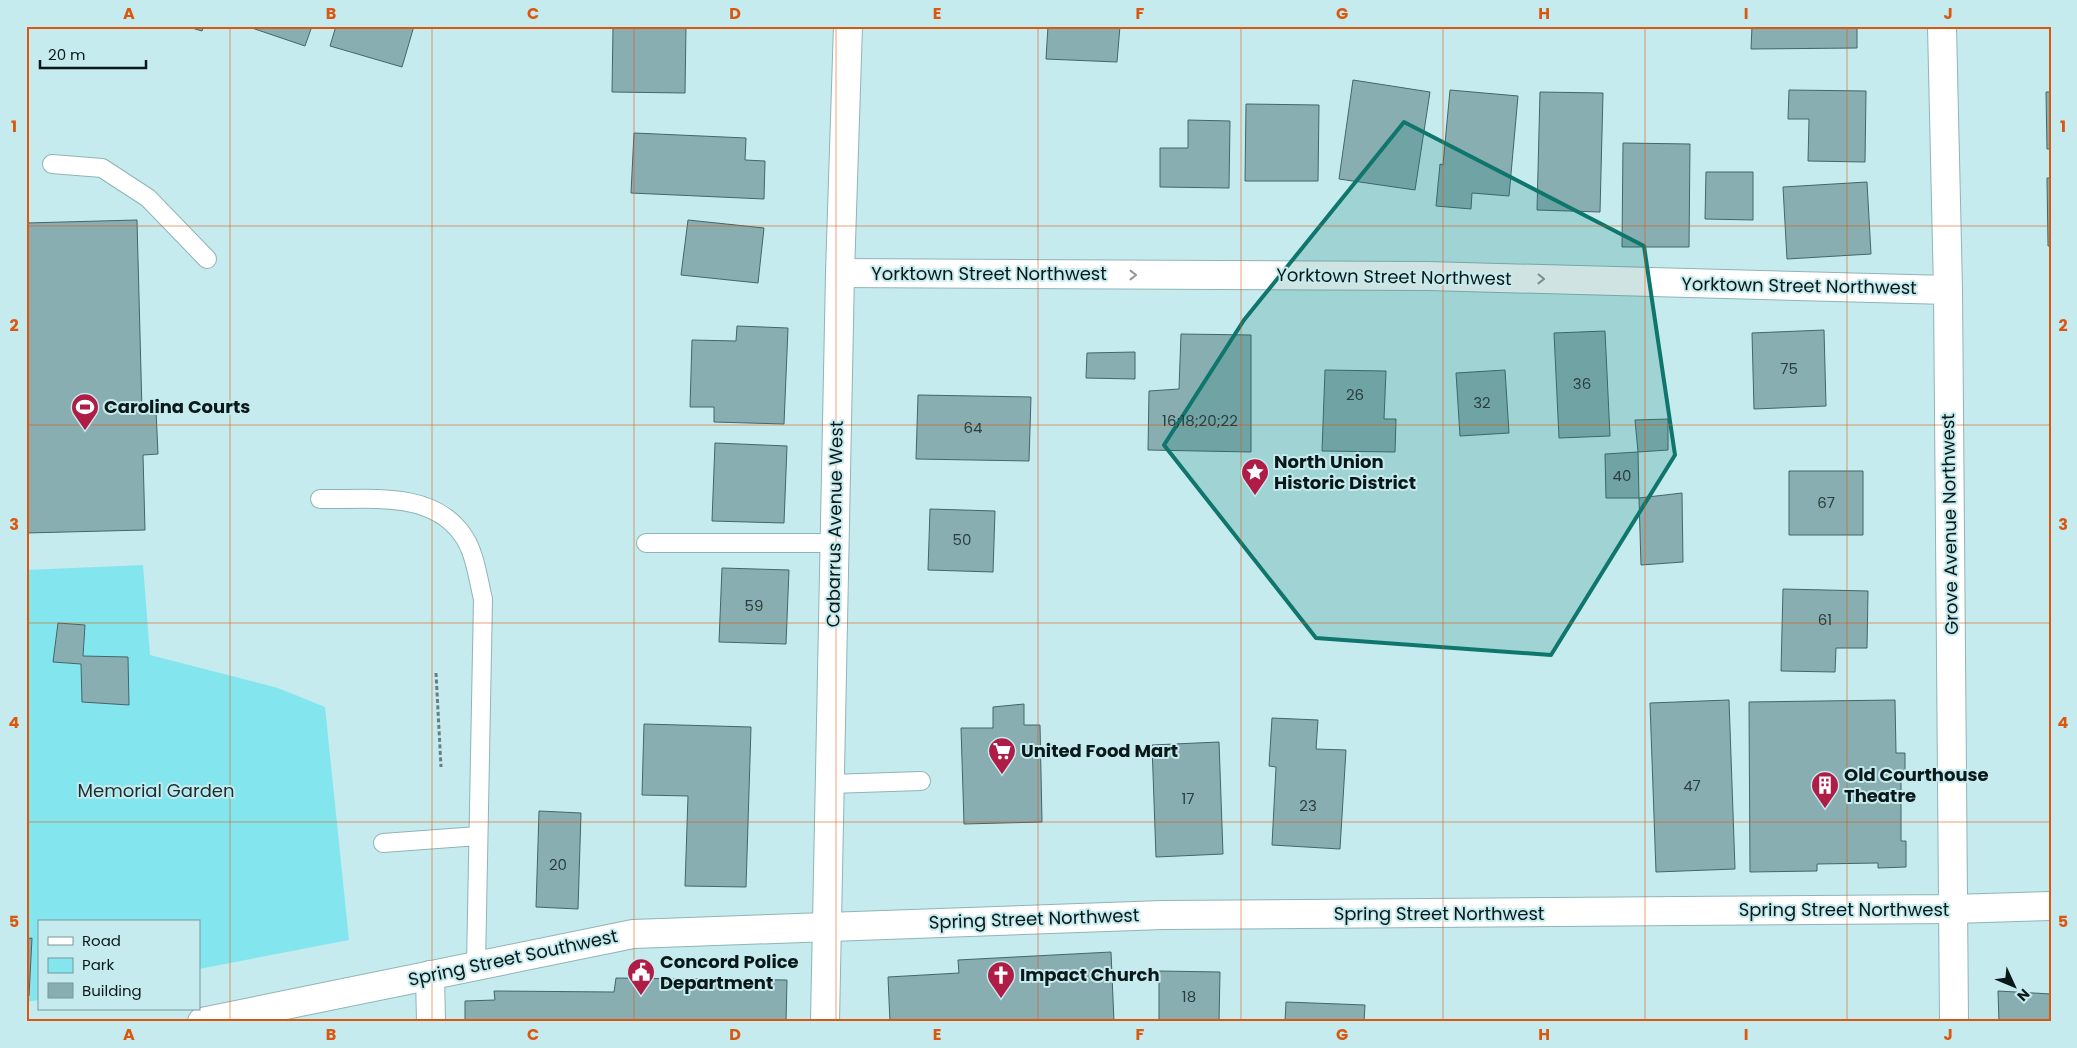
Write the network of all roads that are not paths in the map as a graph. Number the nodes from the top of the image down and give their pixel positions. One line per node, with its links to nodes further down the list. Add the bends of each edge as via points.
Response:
1 (848, 26): 5 (street, Cabarrus Avenue West)
2 (1942, 26): 6 (street, Grove Avenue Northwest)
3 (52, 164): 4 (lane, via 102,168 148,198)
4 (207, 259)
5 (840, 273): 6 (street, Yorktown Street Northwest, one-way to 6, via 1428,276); 9 (street, Cabarrus Avenue West)
6 (1948, 290): 15 (street, Grove Avenue Northwest)
7 (320, 499): 12 (lane, via 413,501 444,516 463,534 473,557 482,599)
8 (646, 543): 9 (lane)
9 (834, 543): 11 (street, Cabarrus Avenue West)
10 (921, 781): 11 (lane)
11 (830, 784): 16 (street, Cabarrus Avenue West)
12 (478, 836): 13 (lane); 17 (lane)
13 (383, 844)
14 (2051, 906): 15 (street, Spring Street Northwest)
15 (1953, 910): 16 (street, Spring Street Northwest, via 1163,915); 22 (street, Grove Avenue Northwest)
16 (827, 926): 17 (street, Spring Street Southwest, via 633,934); 21 (street, Cabarrus Avenue West)
17 (476, 966): 18 (street, Spring Street Southwest)
18 (430, 975): 19 (street, Spring Street Southwest); 20 (street)
19 (202, 1022)
20 (431, 1022)
21 (825, 1022)
22 (1954, 1022)

